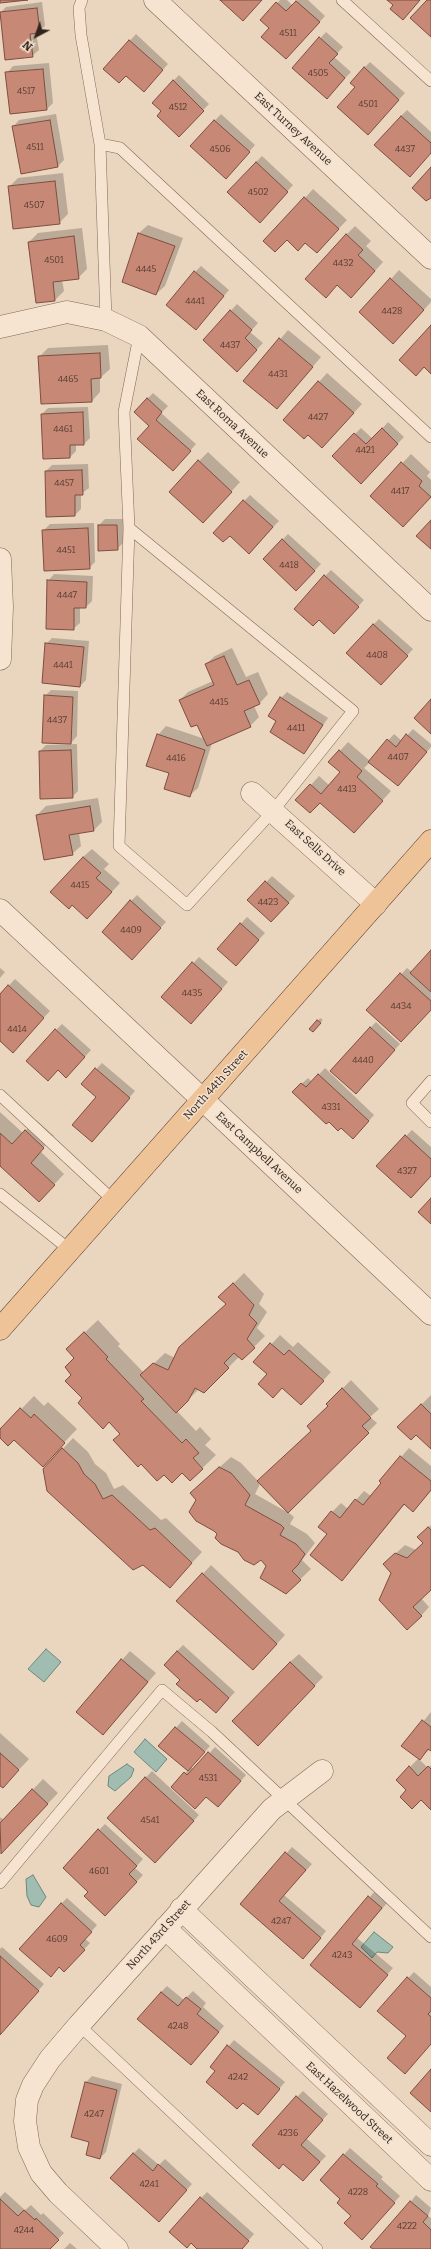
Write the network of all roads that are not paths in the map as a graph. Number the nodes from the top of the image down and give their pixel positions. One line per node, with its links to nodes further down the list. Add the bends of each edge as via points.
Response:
1 (82, 0): 5 (lane, via 79,8 81,35)
2 (155, 0): 6 (street, East Turney Avenue)
3 (342, 0): 4 (lane)
4 (431, 81)
5 (100, 144): 7 (lane); 10 (lane, via 120,148)
6 (431, 258)
7 (106, 320): 8 (street, East Roma Avenue, via 67,312); 9 (street, East Roma Avenue)
8 (0, 327)
9 (138, 336): 11 (lane, via 124,412); 13 (street, East Roma Avenue)
10 (431, 438)
11 (129, 528): 16 (lane, via 353,711); 16 (lane, via 119,846 187,905)
12 (0, 559): 14 (street)
13 (431, 610)
14 (0, 659)
15 (252, 793): 16 (street, East Sells Drive)
16 (273, 811): 18 (street, East Sells Drive)
17 (431, 841): 18 (main road, North 44th Street)
18 (376, 904): 22 (main road, North 44th Street)
19 (0, 910): 22 (street, East Campbell Avenue)
20 (431, 1081): 23 (lane, via 412,1103)
21 (0, 1095): 25 (lane)
22 (202, 1099): 25 (main road, North 44th Street); 27 (street, East Campbell Avenue)
23 (431, 1122)
24 (0, 1194): 26 (lane)
25 (114, 1201): 26 (main road, North 44th Street)
26 (70, 1250): 28 (main road, North 44th Street)
27 (431, 1314)
28 (0, 1328)
29 (322, 1771): 30 (street, North 43rd Street)
30 (283, 1800): 31 (lane, via 212,1732 162,1690); 32 (street, North 43rd Street); 34 (lane)
31 (0, 1883)
32 (181, 1909): 33 (street, North 43rd Street); 35 (street)
33 (165, 1928): 36 (street, North 43rd Street); 37 (street, East Hazelwood Street)
34 (431, 1937)
35 (285, 2006): 37 (street); 38 (street)
36 (79, 2025): 40 (street, North 43rd Street, via 41,2071 27,2100 29,2147 41,2173 58,2193); 41 (lane)
37 (267, 2026): 39 (street, East Hazelwood Street)
38 (431, 2145)
39 (431, 2180)
40 (117, 2249)
41 (317, 2249)

